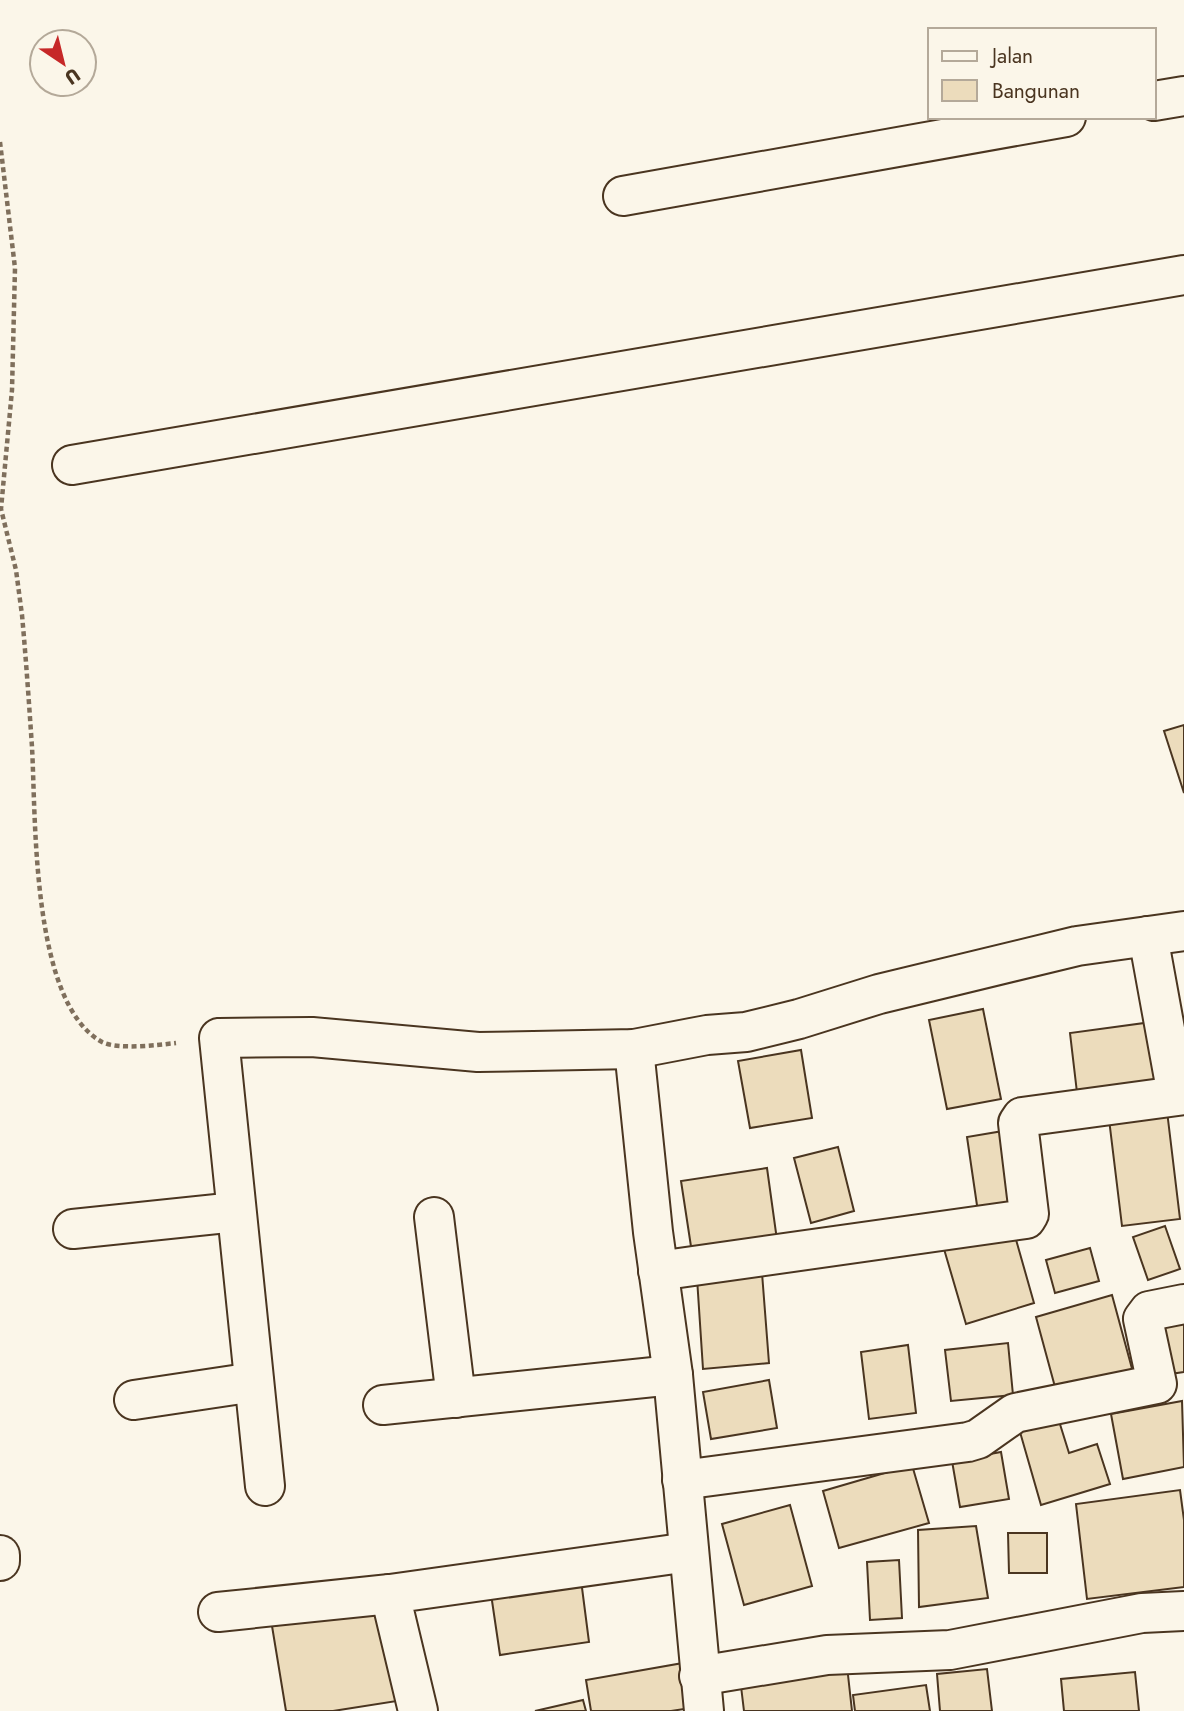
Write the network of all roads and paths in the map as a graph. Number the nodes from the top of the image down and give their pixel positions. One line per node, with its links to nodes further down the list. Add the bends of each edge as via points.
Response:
1 (1184, 96): 2 (street)
2 (1156, 102)
3 (1055, 119): 5 (street)
4 (0, 142): 9 (path, via 15,268 12,390 1,509 22,615 42,914 60,982 78,1023 104,1043 147,1046)
5 (623, 196)
6 (1184, 275): 7 (street)
7 (72, 466)
8 (1161, 956): 10 (street, via 1077,946 746,1031); 11 (street)
9 (219, 1038): 10 (street, via 312,1037 478,1052); 12 (street)
10 (634, 1049): 15 (street)
11 (1181, 1095): 15 (street, via 1022,1116 1018,1123 1026,1219)
12 (236, 1212): 14 (street); 18 (street)
13 (434, 1217): 20 (street)
14 (73, 1229)
15 (658, 1271): 17 (street)
16 (1184, 1304): 19 (street, via 1149,1311 1143,1319)
17 (673, 1375): 20 (street); 23 (street)
18 (254, 1382): 21 (street); 24 (street)
19 (1171, 1385): 23 (street, via 1015,1413 968,1441)
20 (456, 1398): 22 (street)
21 (134, 1400)
22 (383, 1405)
23 (682, 1480): 25 (street)
24 (265, 1486)
25 (689, 1552): 26 (street); 29 (street)
26 (390, 1594): 28 (street); 30 (street)
27 (1184, 1611): 29 (street, via 1142,1613 950,1650 827,1655)
28 (218, 1612)
29 (701, 1693)
30 (418, 1711)

